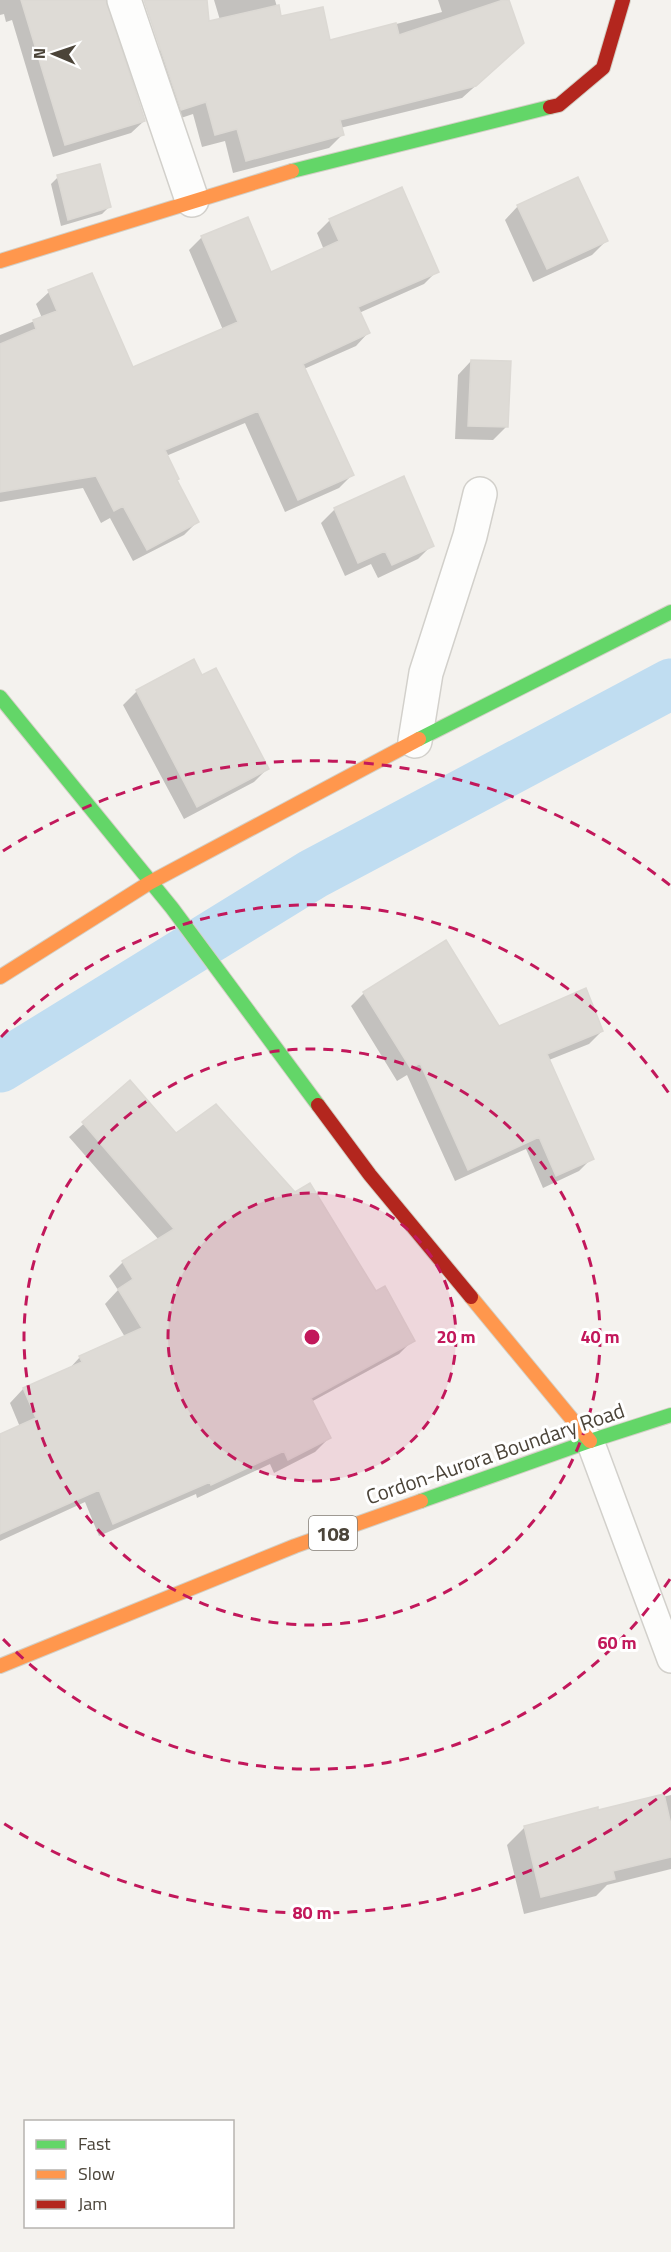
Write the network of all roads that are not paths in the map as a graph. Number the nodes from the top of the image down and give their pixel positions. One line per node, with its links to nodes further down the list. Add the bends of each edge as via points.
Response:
1 (124, 0): 3 (street)
2 (623, 0): 3 (street, via 603,68 559,105)
3 (192, 200): 4 (street)
4 (0, 261)
5 (480, 494): 8 (street, via 426,673)
6 (671, 612): 8 (street)
7 (0, 698): 9 (street)
8 (415, 741): 9 (street)
9 (149, 883): 10 (street); 12 (street, via 172,908 370,1175)
10 (0, 977)
11 (671, 1415): 12 (street, Cordon-Aurora Boundary Road / 108)
12 (590, 1441): 13 (lane); 14 (street, Cordon-Aurora Boundary Road / 108, via 295,1546)
13 (671, 1659)
14 (0, 1666)

